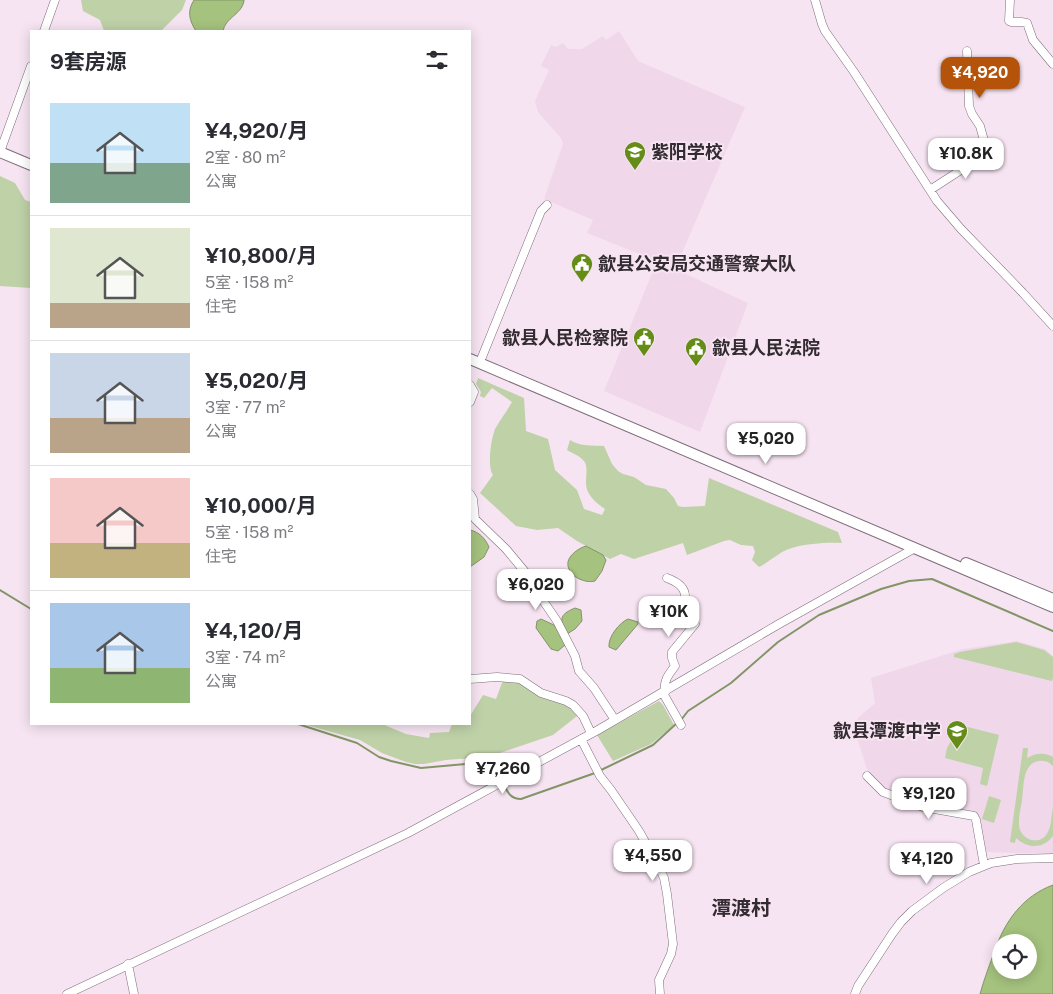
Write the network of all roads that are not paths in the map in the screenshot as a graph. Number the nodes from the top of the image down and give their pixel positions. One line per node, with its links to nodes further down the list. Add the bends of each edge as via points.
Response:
1 (55, 0): 4 (street)
2 (815, 0): 12 (street, via 825,31)
3 (1010, 0): 6 (street, via 1009,21 1027,23 1033,40)
4 (44, 30)
5 (967, 51): 12 (street, via 970,106 986,148 967,166)
6 (1053, 64)
7 (30, 69): 8 (street)
8 (0, 152): 10 (main road)
9 (0, 159): 11 (main road)
10 (30, 165)
11 (30, 172)
12 (930, 190): 14 (street, via 961,229)
13 (547, 205): 16 (street, via 541,212)
14 (1053, 326)
15 (471, 352): 16 (main road)
16 (482, 357): 23 (main road)
17 (471, 359): 21 (main road)
18 (471, 387): 19 (street, via 474,392)
19 (471, 400)
20 (471, 495): 27 (street, via 476,519 536,585 576,656 579,671)
21 (915, 548): 24 (main road); 26 (street)
22 (667, 578): 26 (street, via 684,590 683,609 695,624 672,652 675,666 665,681)
23 (1053, 599)
24 (1053, 607)
25 (471, 678): 29 (street, via 520,679 541,693 573,706)
26 (664, 692): 27 (street); 28 (street)
27 (615, 720): 29 (street)
28 (681, 725)
29 (591, 733): 30 (street)
30 (581, 739): 34 (street, via 408,833); 37 (street, via 600,776 639,831 664,878 673,944 659,980)
31 (867, 776): 33 (street, via 883,792 923,807 974,816)
32 (1053, 858): 33 (street, via 1017,859)
33 (984, 865): 38 (street, via 931,896 906,916)
34 (128, 964): 35 (street); 36 (street)
35 (67, 994)
36 (134, 994)
37 (660, 994)
38 (854, 994)

